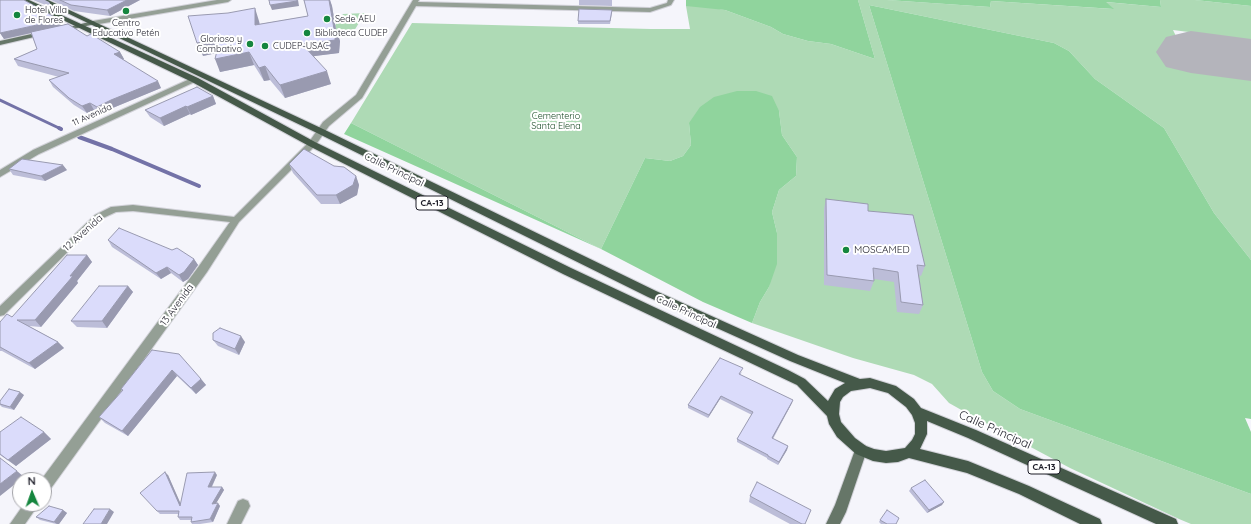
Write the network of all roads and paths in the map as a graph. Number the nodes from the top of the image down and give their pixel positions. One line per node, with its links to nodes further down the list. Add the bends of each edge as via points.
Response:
1 (24, 0): 7 (main road, Calle Principal / CA-13)
2 (43, 0): 6 (main road, Calle Principal / CA-13)
3 (228, 0): 6 (street)
4 (671, 0): 5 (street, via 669,4 650,10)
5 (415, 2): 10 (street, 13 Avenida, via 359,96)
6 (93, 23): 7 (street); 10 (main road, Calle Principal / CA-13)
7 (79, 26): 8 (street); 9 (main road, Calle Principal / CA-13)
8 (0, 43)
9 (195, 80): 11 (main road, Calle Principal / CA-13); 12 (street, 11 Avenida, via 36,152)
10 (320, 131): 11 (street, 13 Avenida); 15 (main road, Calle Principal / CA-13, via 652,294 794,358)
11 (312, 144): 13 (street, 13 Avenida); 17 (main road, Calle Principal / CA-13, via 567,271 784,373 801,382)
12 (0, 174)
13 (236, 220): 14 (street, 12 Avenida, via 133,208 114,209 98,217); 20 (street, 13 Avenida)
14 (0, 312)
15 (860, 384): 16 (main road, CA-13, via 870,383 892,389); 17 (main road, CA-13, via 848,387 839,394 834,402)
16 (917, 412): 19 (main road, via 921,434 917,444); 27 (main road, Calle Principal / CA-13, via 972,434)
17 (833, 414): 18 (main road, CA-13, via 841,434)
18 (861, 450): 19 (main road, CA-13, via 886,457); 25 (street)
19 (909, 452): 26 (main road, CA-13, via 968,467)
20 (52, 476)
21 (243, 506): 24 (street)
22 (26, 512): 23 (street)
23 (17, 524)
24 (234, 524)
25 (833, 524)
26 (1095, 524)
27 (1171, 524)

